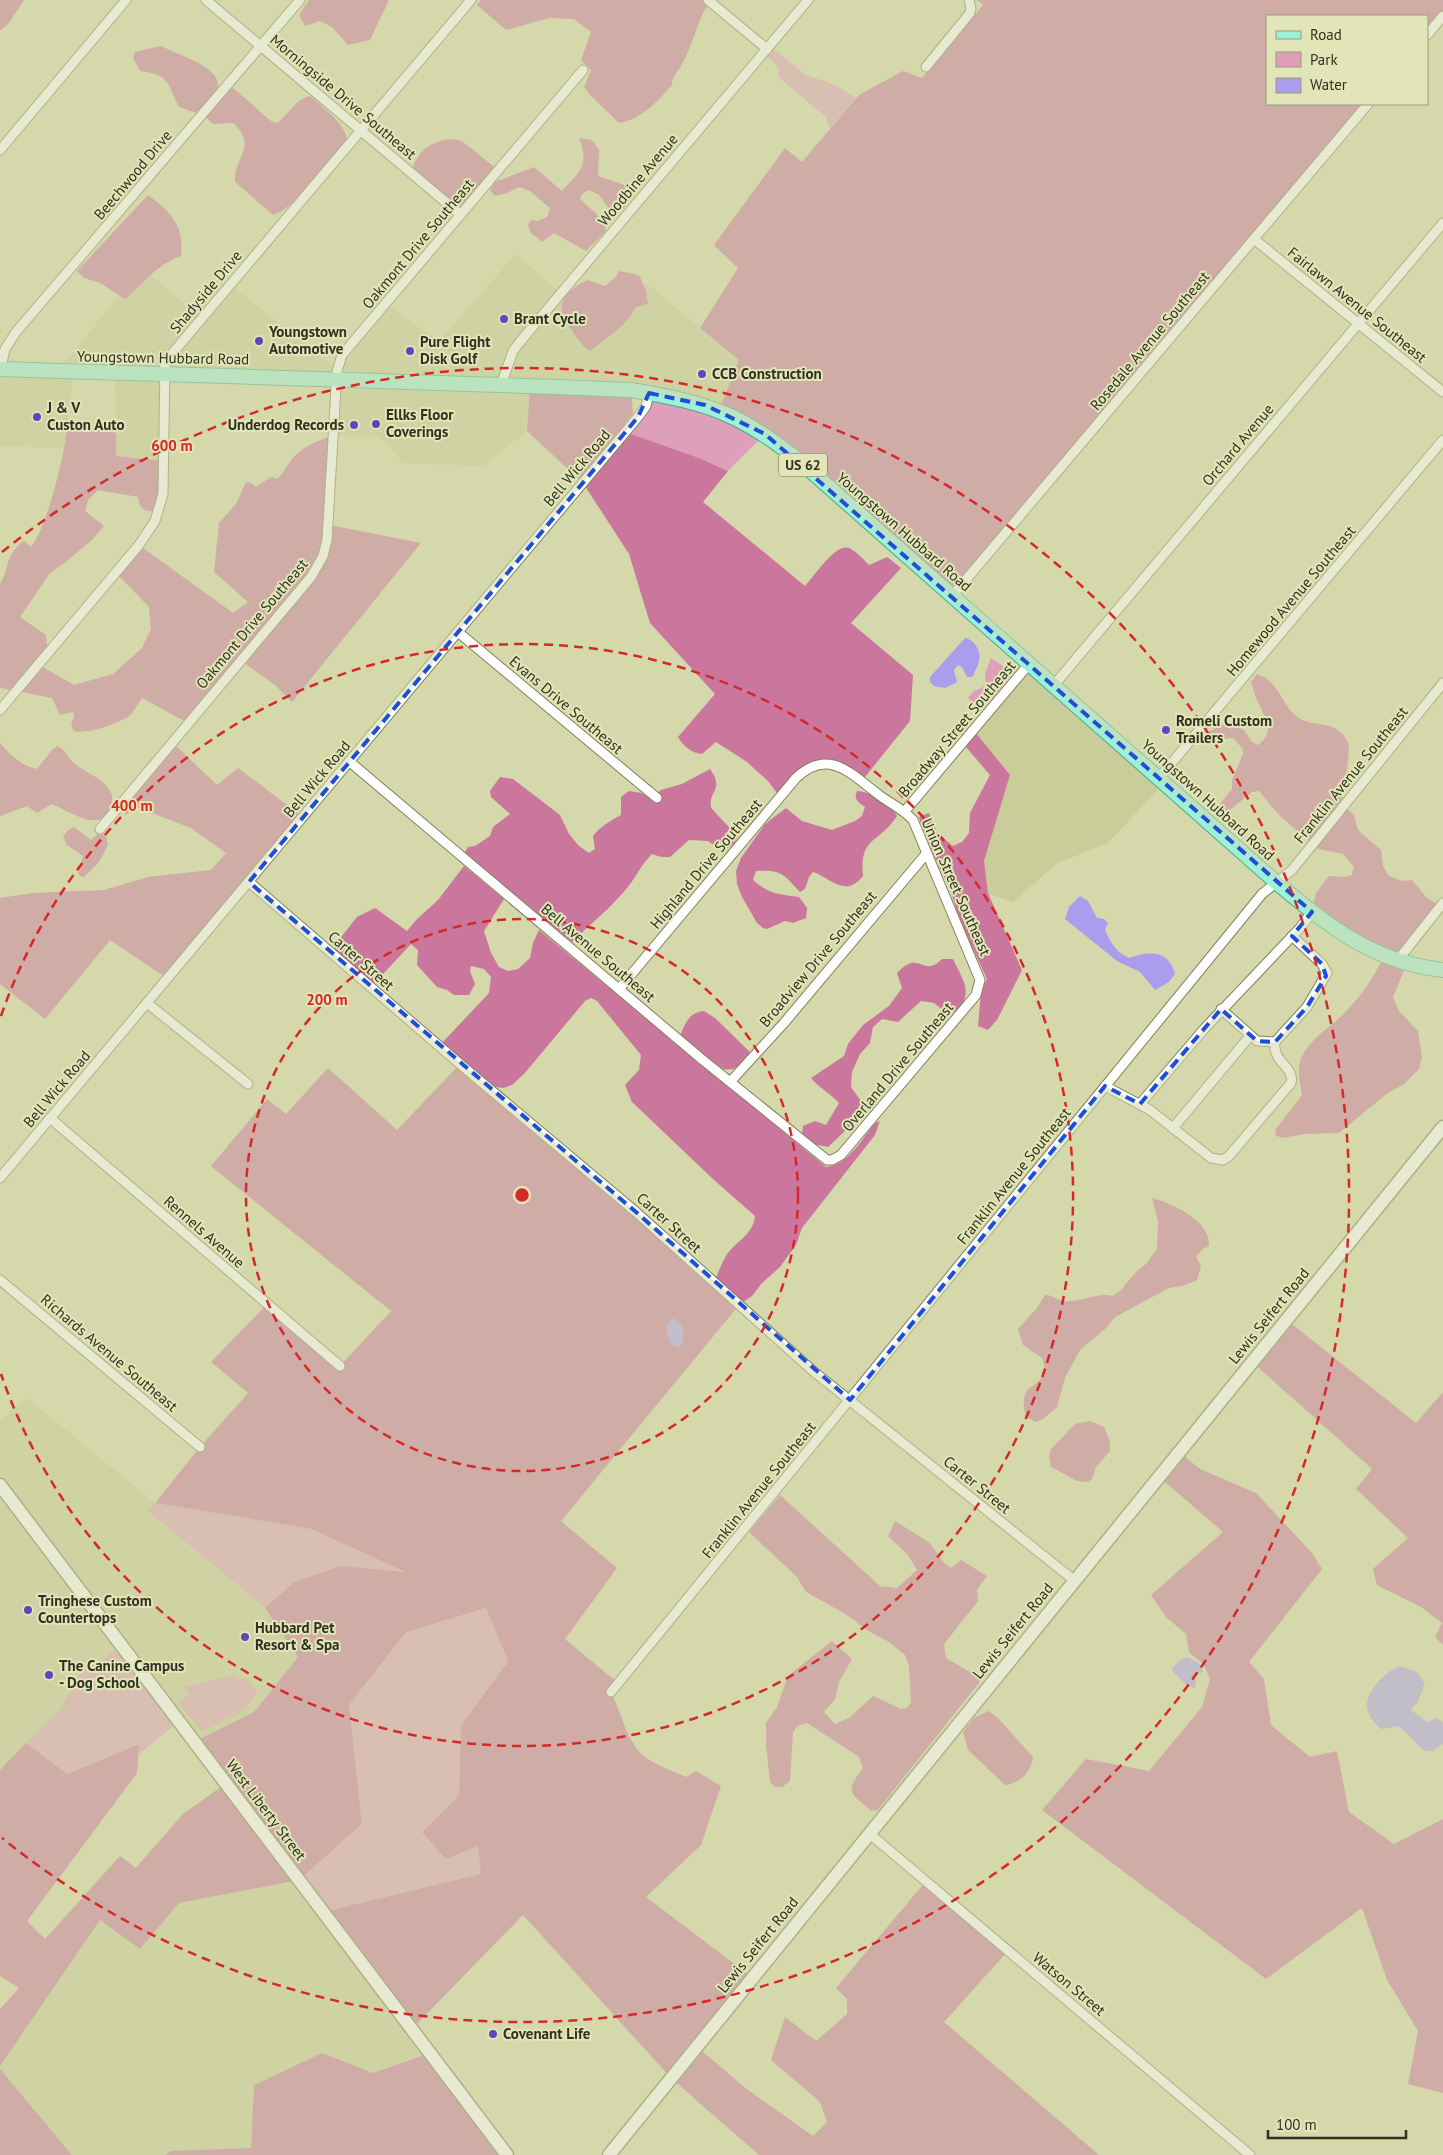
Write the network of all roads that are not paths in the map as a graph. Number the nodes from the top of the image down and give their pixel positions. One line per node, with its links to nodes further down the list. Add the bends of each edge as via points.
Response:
1 (126, 0): 16 (street)
2 (206, 0): 10 (street, Morningside Drive Southeast)
3 (300, 0): 10 (street, Beechwood Drive)
4 (471, 0): 15 (street, Shadyside Drive)
5 (708, 0): 11 (street)
6 (808, 0): 11 (street, Woodbine Avenue)
7 (969, 0): 12 (street, via 970,13)
8 (1443, 16): 9 (street)
9 (1428, 34)
10 (260, 46): 15 (street, Morningside Drive Southeast); 21 (street, Beechwood Drive, via 16,332 4,349)
11 (767, 48): 24 (street, Woodbine Avenue, via 519,343)
12 (926, 67)
13 (583, 70): 17 (street, Oakmont Drive Southeast)
14 (1367, 105): 19 (street, Rosedale Avenue Southeast)
15 (361, 130): 17 (street, Morningside Drive Southeast); 22 (street, Shadyside Drive, via 165,362)
16 (0, 150)
17 (461, 215): 23 (street, Oakmont Drive Southeast, via 342,355)
18 (1443, 223): 20 (street, Orchard Avenue)
19 (1254, 239): 20 (street, Fairlawn Avenue Southeast); 28 (street, Rosedale Avenue Southeast)
20 (1358, 324): 25 (street, Fairlawn Avenue Southeast); 32 (street, Orchard Avenue)
21 (0, 371): 22 (main road, Youngstown Hubbard Road / US 62)
22 (165, 374): 23 (main road, Youngstown Hubbard Road / US 62); 33 (street, Shadyside Drive, via 162,494 155,521 139,545)
23 (336, 379): 24 (main road, Youngstown Hubbard Road / US 62); 39 (street, Oakmont Drive Southeast, via 324,556 311,577)
24 (501, 385): 26 (main road, Youngstown Hubbard Road / US 62)
25 (1443, 392)
26 (649, 393): 28 (main road, Youngstown Hubbard Road / US 62, via 719,410 765,434); 29 (street, Bell Wick Road, via 646,406 638,417)
27 (1443, 440): 36 (street, Homewood Avenue Southeast)
28 (953, 595): 30 (main road, Youngstown Hubbard Road / US 62)
29 (458, 632): 34 (street, Bell Wick Road); 37 (street, Evans Drive Southeast)
30 (1029, 664): 32 (main road, Youngstown Hubbard Road / US 62); 38 (street, Broadway Street Southeast)
31 (1443, 683): 42 (street, Franklin Avenue Southeast, via 1292,870)
32 (1054, 685): 36 (main road, Youngstown Hubbard Road / US 62)
33 (0, 710)
34 (350, 762): 41 (street, Bell Wick Road); 49 (street, Bell Avenue Southeast)
35 (819, 764): 38 (street, Union Street Southeast, via 841,767); 49 (street, Highland Drive Southeast, via 796,778)
36 (1159, 778): 42 (main road, Youngstown Hubbard Road / US 62)
37 (657, 798)
38 (905, 811): 40 (street, Union Street Southeast, via 913,820)
39 (100, 829)
40 (926, 854): 48 (street, Union Street Southeast, via 979,972); 54 (street, Broadview Drive Southeast)
41 (249, 882): 50 (street, Bell Wick Road); 65 (street, Carter Street, via 636,1212 775,1338)
42 (1277, 883): 44 (main road, Youngstown Hubbard Road / US 62); 56 (street, Franklin Avenue Southeast, via 1262,894)
43 (1443, 903): 46 (street)
44 (1312, 912): 45 (street); 46 (main road, Youngstown Hubbard Road / US 62, via 1346,937)
45 (1292, 936): 51 (street); 53 (street, via 1322,964 1327,973 1307,1007)
46 (1398, 960): 47 (main road, Youngstown Hubbard Road / US 62)
47 (1443, 970)
48 (980, 987): 61 (street, Overland Drive Southeast, via 841,1155)
49 (619, 989): 54 (street, Bell Avenue Southeast)
50 (147, 1003): 55 (street); 58 (street, Bell Wick Road)
51 (1221, 1009): 52 (street); 57 (street)
52 (1250, 1036): 53 (street, via 1257,1041); 59 (street)
53 (1275, 1042): 59 (street, via 1276,1055 1291,1074 1291,1083 1230,1156 1222,1160 1211,1158)
54 (731, 1081): 61 (street, Bell Avenue Southeast, via 823,1158)
55 (248, 1084)
56 (1105, 1086): 57 (street); 65 (street, Franklin Avenue Southeast)
57 (1140, 1104): 59 (street)
58 (50, 1118): 62 (street, Bell Wick Road); 64 (street, Rennels Avenue)
59 (1173, 1128)
60 (1443, 1128): 68 (street, Lewis Seifert Road)
61 (832, 1160)
62 (0, 1178)
63 (0, 1280): 66 (street, Richards Avenue Southeast)
64 (340, 1366)
65 (850, 1400): 68 (street, Carter Street); 69 (street, Franklin Avenue Southeast)
66 (200, 1447)
67 (0, 1485): 71 (street, West Liberty Street)
68 (1074, 1581): 70 (street, Lewis Seifert Road)
69 (611, 1692)
70 (870, 1834): 72 (street, Lewis Seifert Road); 73 (street, Watson Street)
71 (507, 2155)
72 (609, 2155)
73 (1250, 2155)

